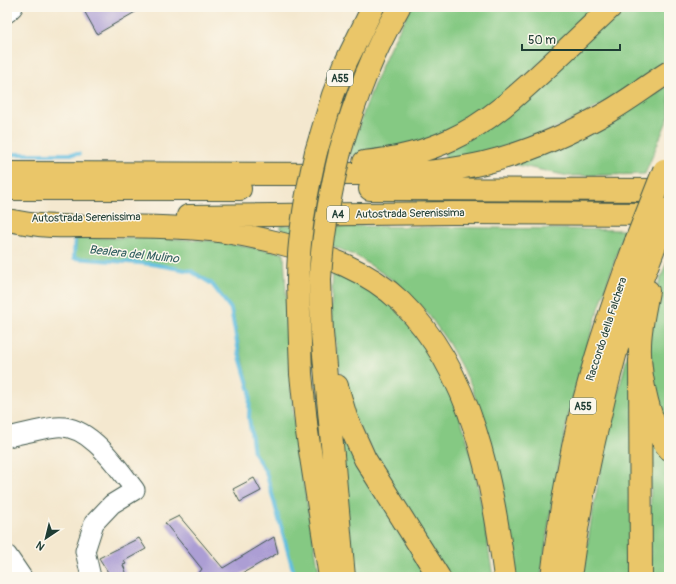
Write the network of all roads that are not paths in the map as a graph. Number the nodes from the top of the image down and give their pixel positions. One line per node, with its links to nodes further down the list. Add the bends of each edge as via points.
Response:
1 (13, 7): 5 (lane)
2 (373, 7): 22 (highway, A55, bridge, via 345,64 316,152 302,223 298,260 301,374 305,417)
3 (399, 7): 15 (highway, bridge, via 369,69 348,123 332,184 324,231 320,280)
4 (610, 7): 8 (highway, via 530,83 483,122 451,140 415,153 356,162 194,163)
5 (7, 13)
6 (669, 72): 8 (highway, via 630,99 583,126 485,163 452,169 391,174)
7 (667, 172): 10 (highway); 14 (highway, Raccordo della Falchera / A55, bridge)
8 (98, 173): 9 (highway)
9 (7, 174)
10 (7, 189)
11 (669, 209): 14 (highway, Raccordo della Falchera / A55, bridge)
12 (669, 214): 13 (highway, Autostrada Serenissima / A4, via 454,213)
13 (7, 219): 25 (highway, A4, via 40,226 135,226 232,233 311,251 370,278 400,302 424,329 447,363 462,396 485,465)
14 (646, 242): 16 (highway); 26 (highway, Raccordo della Falchera / A55, via 620,283 587,387 564,492); 27 (highway, Raccordo della Falchera / A55, via 583,490)
15 (322, 333): 23 (highway); 24 (highway, via 346,417 355,439)
16 (640, 361): 18 (highway, via 648,404 656,428); 28 (highway)
17 (7, 437): 21 (lane, via 57,427 77,431 97,443 135,490 112,504 94,523 85,551)
18 (669, 450)
19 (7, 555): 20 (lane)
20 (22, 577)
21 (91, 577)
22 (330, 577)
23 (344, 577)
24 (439, 577)
25 (505, 577)
26 (552, 577)
27 (570, 577)
28 (641, 577)

